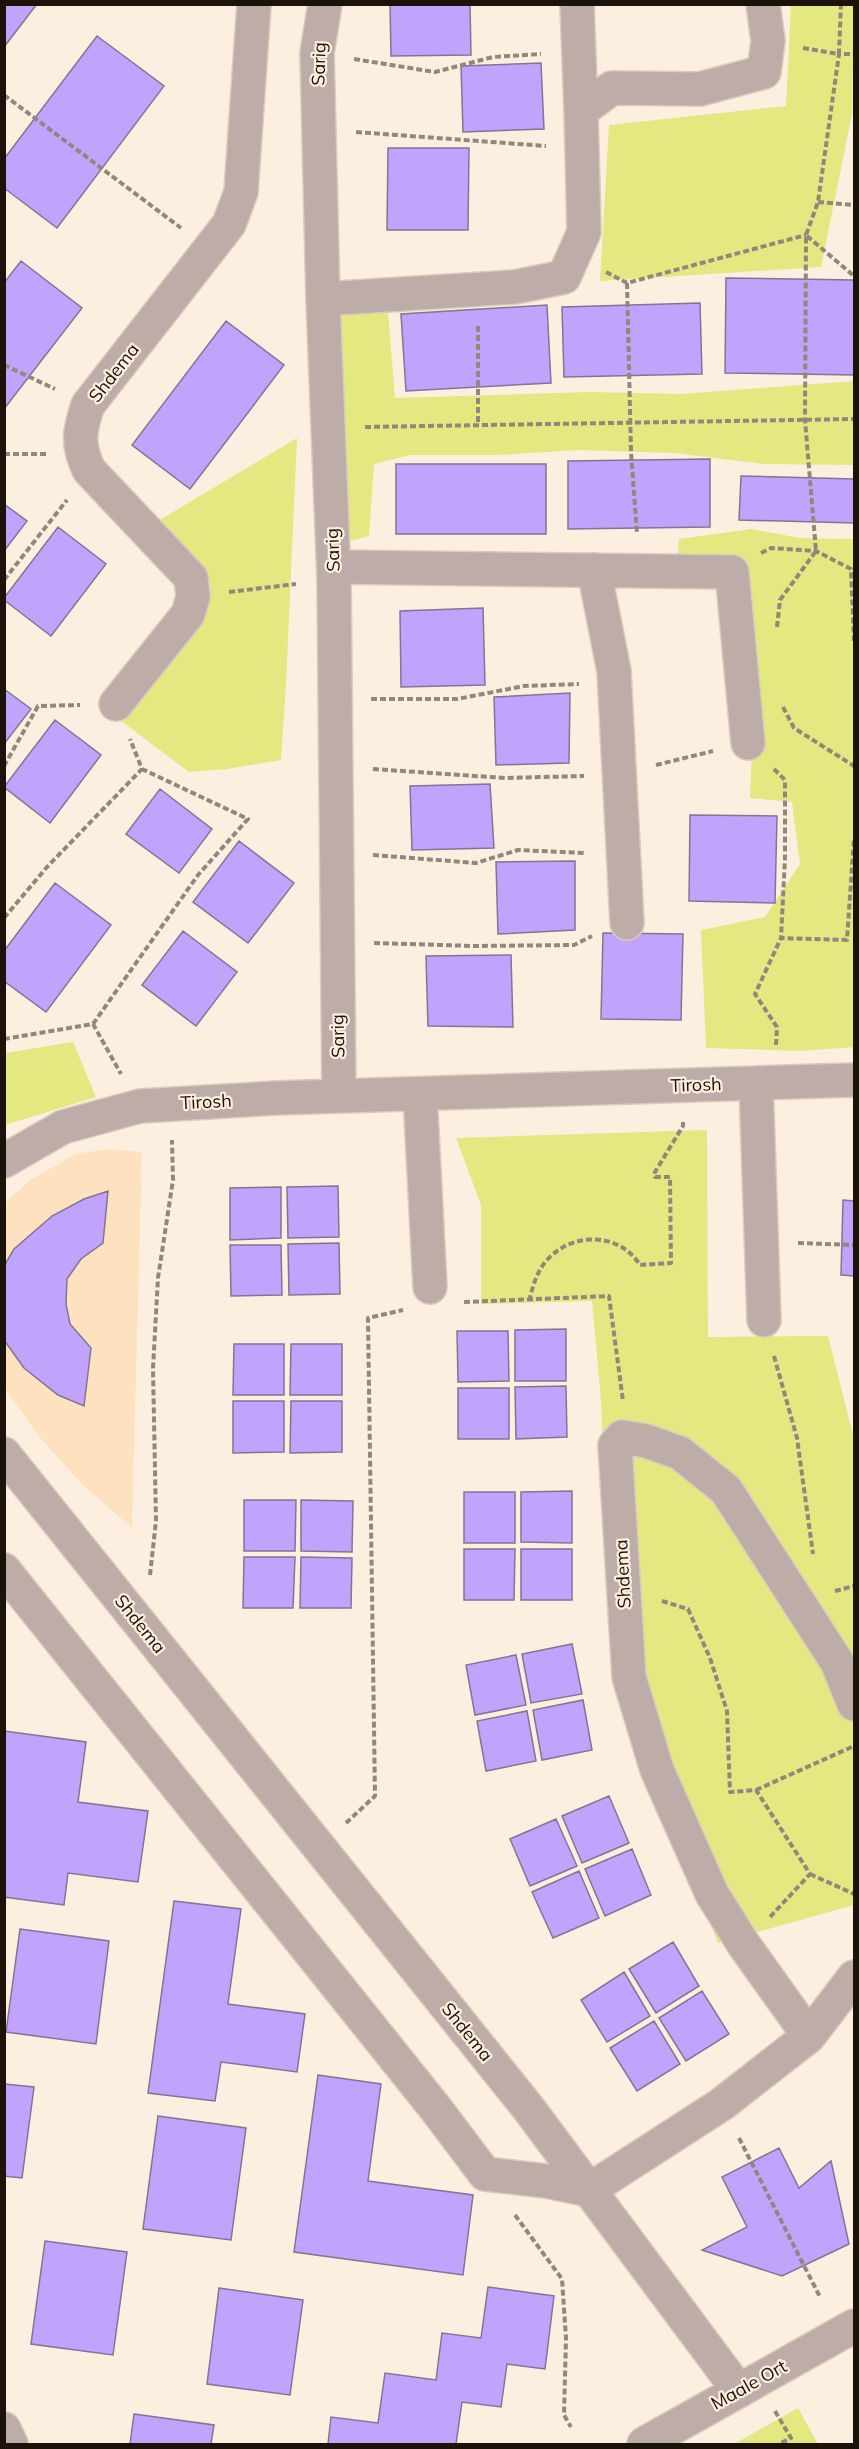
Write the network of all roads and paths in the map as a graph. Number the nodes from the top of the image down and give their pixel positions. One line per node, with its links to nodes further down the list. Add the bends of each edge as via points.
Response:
1 (254, 4): 18 (street, Shdema, via 242,192 229,224)
2 (325, 4): 8 (street, Sarig)
3 (577, 4): 7 (street)
4 (763, 4): 6 (street)
5 (841, 4): 9 (path)
6 (768, 41): 9 (path); 12 (street, via 764,72 700,89 612,88)
7 (579, 52): 8 (path, via 493,57 435,72); 12 (street)
8 (317, 53): 13 (street, Sarig)
9 (839, 54): 10 (path); 15 (path)
10 (855, 54)
11 (4, 95): 18 (path)
12 (580, 111): 14 (street)
13 (319, 129): 14 (path); 21 (street, Sarig)
14 (582, 150): 20 (street, via 584,232 564,277 515,287)
15 (818, 202): 16 (path); 17 (path)
16 (855, 205)
17 (806, 236): 19 (path); 25 (path); 26 (path, via 627,283)
18 (210, 251): 23 (street, Shdema)
19 (855, 276)
20 (478, 289): 21 (street); 27 (path)
21 (323, 299): 28 (street, Sarig)
22 (4, 365): 23 (path)
23 (88, 405): 29 (street, Shdema, via 80,428 81,453)
24 (855, 419): 25 (path)
25 (805, 420): 26 (path); 30 (path)
26 (631, 422): 27 (path); 33 (path)
27 (478, 425): 28 (path)
28 (328, 427): 35 (street, Sarig)
29 (89, 470): 36 (path); 37 (street, Shdema, via 191,578)
30 (816, 551): 31 (path); 34 (path, via 771,548); 38 (path, via 780,600)
31 (853, 567): 39 (path)
32 (594, 570): 33 (street); 35 (street); 40 (street)
33 (639, 570): 34 (street)
34 (732, 572): 44 (street)
35 (334, 573): 37 (path); 41 (street, Sarig)
36 (4, 580)
37 (193, 597): 43 (street, via 188,614)
38 (777, 632)
39 (855, 641)
40 (615, 683): 41 (path, via 524,686 457,699); 49 (street)
41 (335, 699): 47 (street, Sarig)
42 (781, 702): 46 (path, via 794,729)
43 (116, 704): 45 (path, via 38,706); 48 (path)
44 (748, 743): 49 (path); 55 (path, via 785,780)
45 (4, 766)
46 (855, 766)
47 (336, 767): 49 (path, via 505,778); 51 (street, Sarig)
48 (142, 769): 53 (path, via 46,867); 59 (path, via 248,819 198,875)
49 (620, 774): 52 (street)
50 (855, 838): 56 (path)
51 (336, 853): 52 (path, via 476,863 518,850); 58 (street, Sarig)
52 (624, 854): 54 (street)
53 (4, 918)
54 (627, 923): 58 (path, via 608,924 574,945)
55 (781, 938): 56 (path); 62 (path, via 755,994 777,1027)
56 (847, 940): 57 (path)
57 (855, 940)
58 (337, 942): 65 (street, Sarig)
59 (93, 1024): 60 (path); 66 (path)
60 (4, 1039)
61 (855, 1080): 62 (street, Tirosh)
62 (764, 1083): 63 (street, Tirosh); 69 (street)
63 (684, 1085): 64 (street, Tirosh); 72 (path, via 683,1126 655,1172 655,1177 670,1177 671,1263 640,1264 620,1244 584,1239 565,1246 548,1259)
64 (420, 1094): 65 (street, Tirosh); 71 (street)
65 (339, 1096): 66 (street, Tirosh)
66 (140, 1106): 67 (street, Tirosh, via 63,1127)
67 (4, 1161)
68 (173, 1180): 78 (path, via 158,1289 153,1368 156,1521)
69 (761, 1242): 70 (path); 73 (street)
70 (855, 1245)
71 (431, 1295): 72 (path); 83 (path, via 368,1318 375,1796)
72 (529, 1301): 74 (path, via 609,1296 625,1416)
73 (764, 1320): 76 (path, via 797,1438)
74 (622, 1437): 79 (street, Shdema, via 615,1445); 80 (street, via 680,1453 726,1490 837,1662)
75 (4, 1454): 83 (street, Shdema)
76 (814, 1561)
77 (4, 1570): 90 (street)
78 (149, 1583)
79 (624, 1588): 82 (path, via 688,1609 710,1658 727,1711 730,1792); 86 (street, Shdema, via 629,1677 657,1770 712,1894)
80 (855, 1704)
81 (855, 1746): 82 (path)
82 (756, 1790): 84 (path)
83 (320, 1848): 91 (street, Shdema)
84 (810, 1874): 85 (path); 86 (path)
85 (855, 1894)
86 (744, 1945): 88 (street, Shdema)
87 (855, 1977): 88 (street)
88 (809, 2036): 89 (street)
89 (722, 2104): 91 (street); 92 (path)
90 (485, 2175): 91 (street); 96 (path, via 562,2279 566,2338 564,2415)
91 (589, 2190): 94 (street, Shdema)
92 (820, 2297)
93 (855, 2326): 94 (street, Maale Ort)
94 (739, 2391): 99 (street, Maale Ort)
95 (774, 2408): 100 (path, via 791,2438)
96 (571, 2427)
97 (4, 2429): 98 (street)
98 (11, 2445)
99 (644, 2445)
100 (779, 2445)

